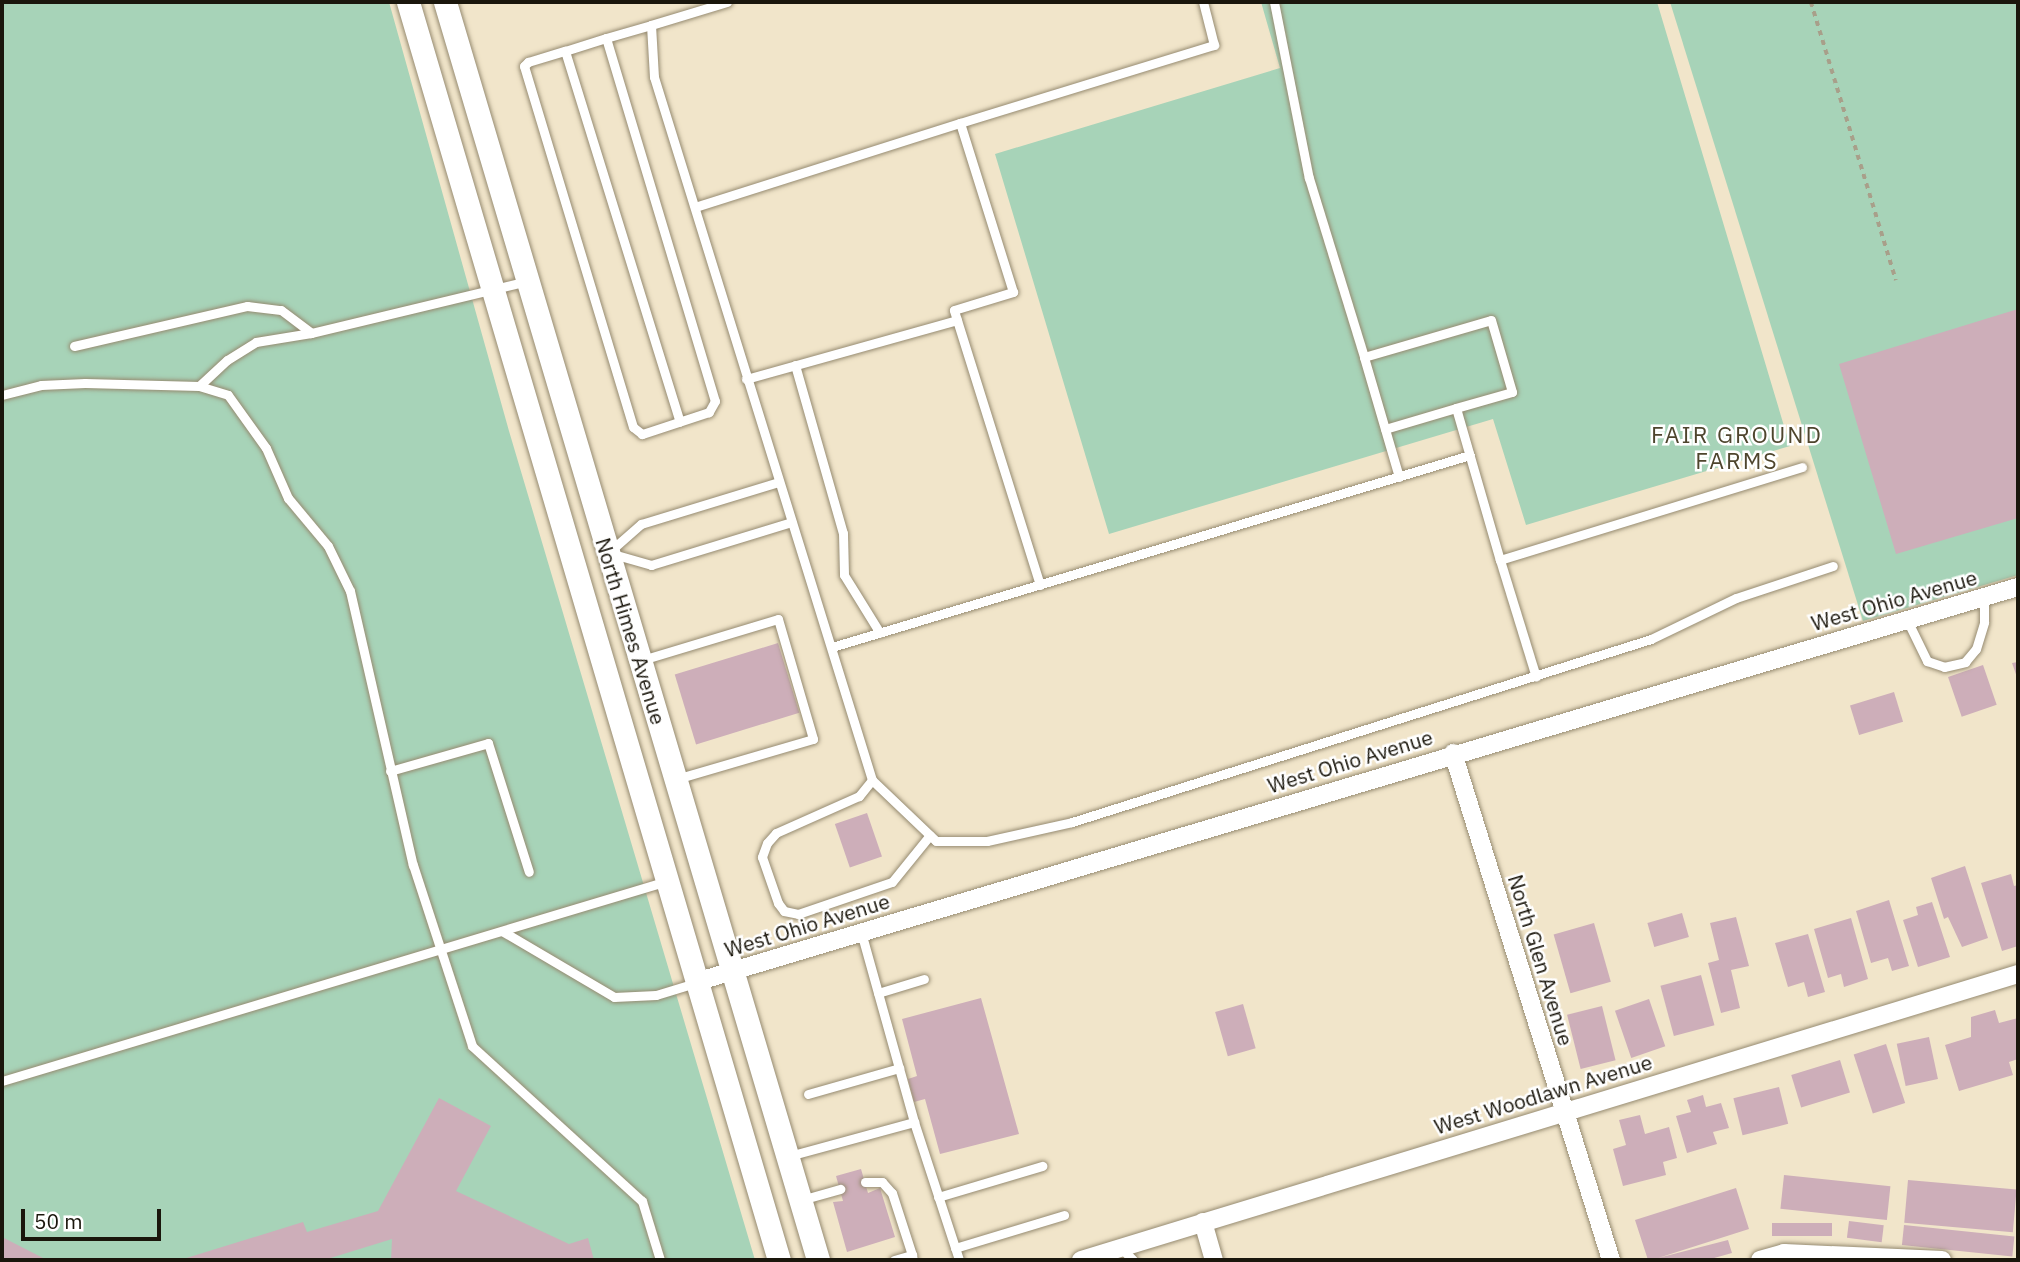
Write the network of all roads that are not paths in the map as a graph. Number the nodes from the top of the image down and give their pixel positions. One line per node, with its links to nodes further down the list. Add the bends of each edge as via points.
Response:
1 (408, 2): 12 (street, North Himes Avenue)
2 (445, 2): 11 (street, North Himes Avenue)
3 (727, 2): 6 (lane)
4 (1203, 2): 9 (lane, via 1214,45)
5 (1274, 2): 16 (lane, via 1310,178)
6 (651, 25): 7 (lane); 10 (lane, via 654,77)
7 (607, 38): 8 (lane); 22 (lane, via 715,401 713,408)
8 (565, 51): 22 (lane); 22 (lane, via 524,66 637,432)
9 (960, 123): 10 (lane); 13 (lane, via 1013,292 954,310)
10 (695, 207): 18 (lane)
11 (527, 281): 12 (lane); 29 (street, North Himes Avenue)
12 (492, 289): 14 (lane); 31 (street, North Himes Avenue)
13 (957, 320): 17 (lane); 33 (lane)
14 (311, 333): 15 (lane, via 281,310 247,306); 19 (lane, via 256,342)
15 (74, 346)
16 (1364, 357): 21 (lane, via 1491,320 1512,392); 23 (lane)
17 (795, 365): 18 (lane); 37 (lane, via 844,533 844,575)
18 (747, 379): 27 (lane)
19 (199, 386): 20 (lane, via 52,384); 42 (lane, via 228,395 266,448 288,498 328,546 350,591)
20 (2, 395)
21 (1456, 408): 23 (lane); 24 (lane)
22 (680, 422)
23 (1385, 429): 26 (lane)
24 (1470, 455): 26 (lane); 30 (lane)
25 (1802, 467): 30 (lane)
26 (1399, 477): 33 (lane)
27 (778, 482): 28 (lane); 29 (lane, via 641,524)
28 (792, 522): 29 (lane, via 651,565); 38 (lane)
29 (608, 553): 31 (street); 39 (street, North Himes Avenue)
30 (1500, 560): 40 (lane)
31 (575, 564): 47 (street, North Himes Avenue)
32 (1833, 566): 40 (lane, via 1735,598 1656,638)
33 (1040, 585): 37 (lane)
34 (2018, 587): 35 (street, West Ohio Avenue)
35 (1984, 597): 36 (street, West Ohio Avenue); 36 (lane, via 1984,622 1976,649 1965,662 1944,667 1927,661)
36 (1907, 620): 41 (street, West Ohio Avenue)
37 (880, 633): 38 (lane)
38 (832, 647): 44 (lane)
39 (641, 660): 43 (street, North Himes Avenue); 43 (lane, via 778,619 813,739)
40 (1536, 677): 45 (lane, via 1031,835 936,841)
41 (1453, 753): 49 (street, West Ohio Avenue); 59 (street, North Glen Avenue)
42 (390, 771): 46 (lane, via 488,743); 50 (lane)
43 (676, 780): 51 (street, North Himes Avenue)
44 (872, 780): 45 (lane); 45 (lane, via 859,796 776,833 767,843 762,857 785,911 797,914 892,882)
45 (930, 835)
46 (528, 872)
47 (667, 881): 48 (lane); 54 (street, North Himes Avenue)
48 (502, 931): 50 (lane); 54 (lane, via 614,997 656,995)
49 (861, 932): 51 (street, West Ohio Avenue); 55 (lane)
50 (438, 951): 57 (lane); 72 (lane, via 472,1045 642,1200)
51 (732, 972): 54 (street, West Ohio Avenue); 61 (street, North Himes Avenue)
52 (2018, 974): 59 (street, West Woodlawn Avenue)
53 (924, 979): 55 (lane)
54 (696, 982): 73 (street, North Himes Avenue)
55 (878, 993): 56 (lane)
56 (899, 1068): 58 (lane); 60 (lane)
57 (2, 1082)
58 (808, 1094)
59 (1564, 1111): 68 (street, West Woodlawn Avenue); 79 (street, North Glen Avenue)
60 (914, 1122): 61 (lane); 65 (lane)
61 (787, 1157): 66 (street, North Himes Avenue)
62 (1042, 1166): 65 (lane)
63 (864, 1182): 71 (lane, via 882,1182 892,1193)
64 (840, 1189): 66 (lane)
65 (938, 1197): 69 (lane)
66 (800, 1200): 74 (street, North Himes Avenue)
67 (1064, 1215): 69 (lane)
68 (1203, 1222): 70 (street, West Woodlawn Avenue); 78 (street)
69 (955, 1248): 76 (lane)
70 (1127, 1254): 77 (street, West Woodlawn Avenue)
71 (913, 1258): 75 (lane)
72 (660, 1260)
73 (779, 1260)
74 (818, 1260)
75 (894, 1260)
76 (959, 1260)
77 (1081, 1260)
78 (1214, 1260)
79 (1611, 1260)
80 (1760, 1260): 81 (street, via 1784,1253)
81 (1942, 1260)

